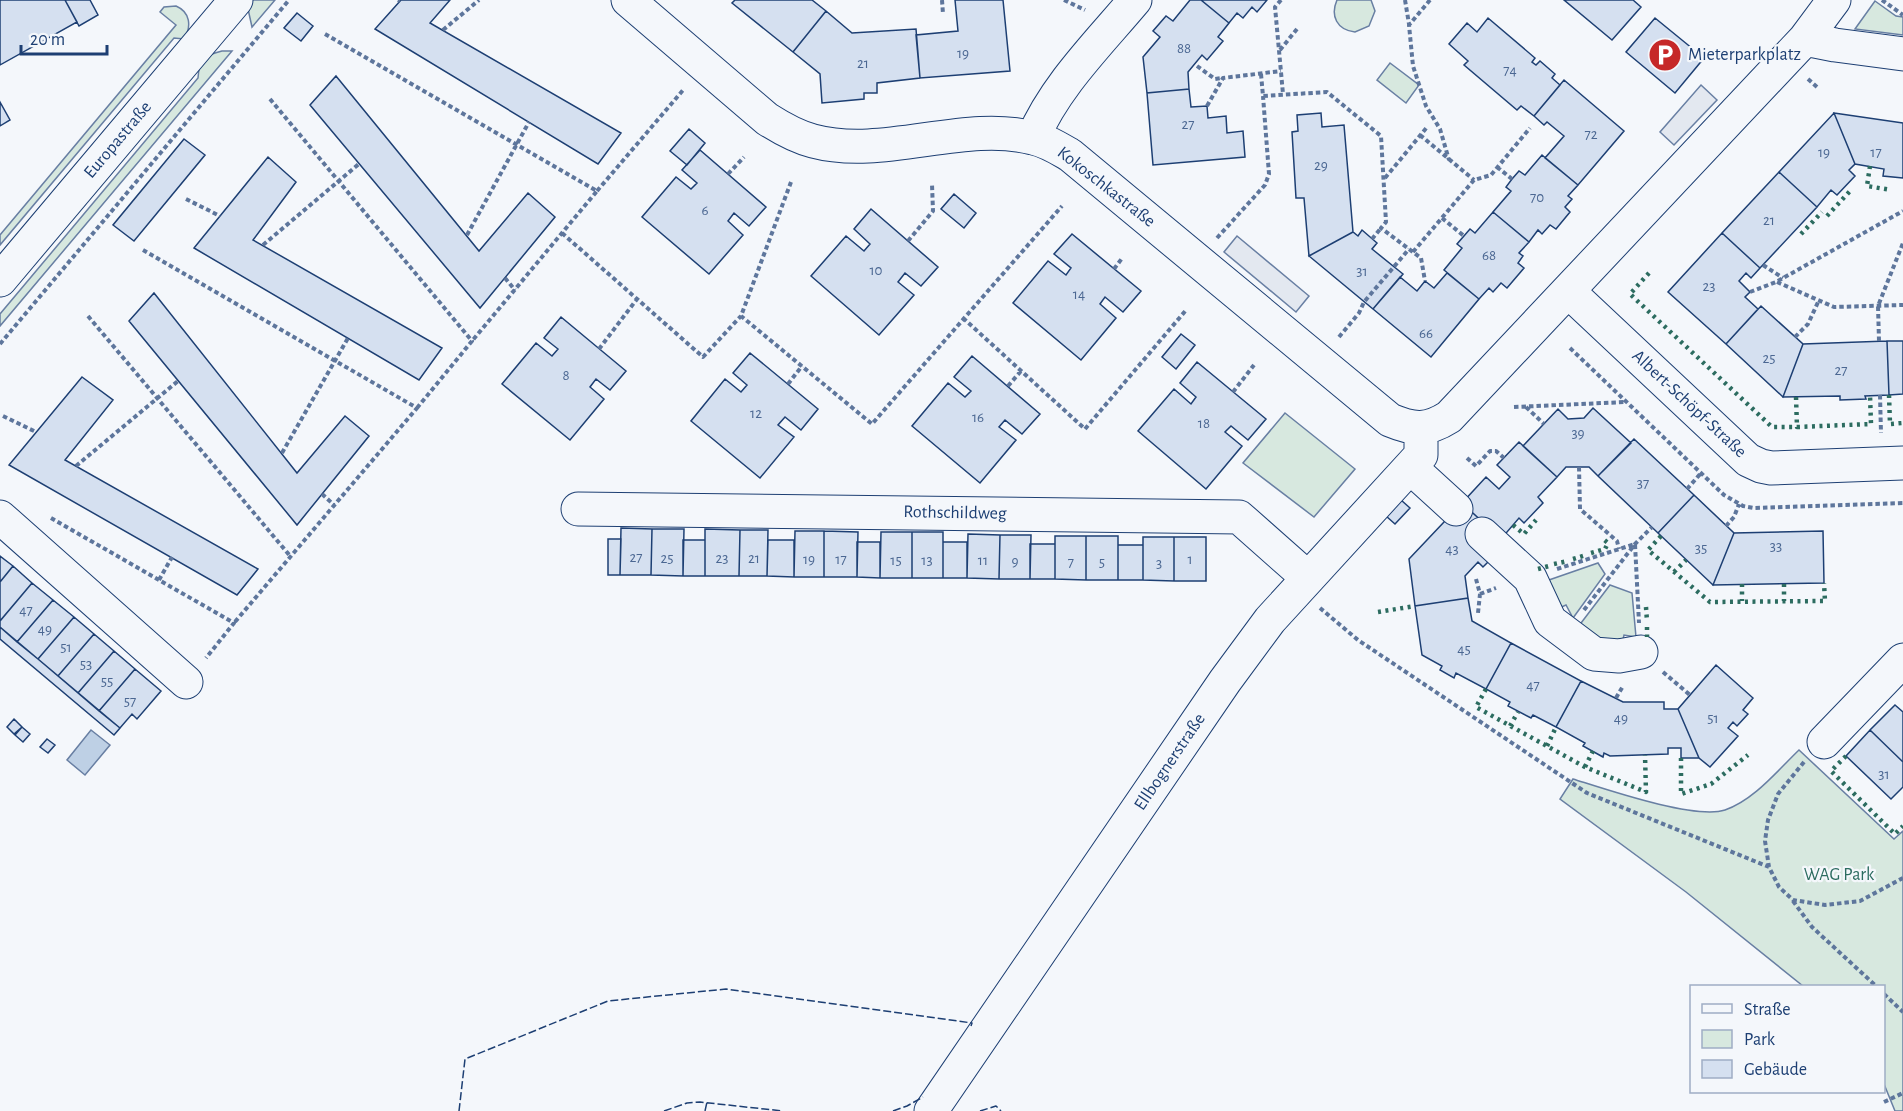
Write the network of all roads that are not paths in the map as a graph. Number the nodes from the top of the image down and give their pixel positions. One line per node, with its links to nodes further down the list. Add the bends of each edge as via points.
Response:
1 (236, 0): 8 (street, Europastraße)
2 (628, 0): 7 (street, Kokoschkastraße, via 767,119 812,141 871,146 1002,133)
3 (1135, 0): 7 (street, via 1059,92)
4 (1834, 0): 5 (street)
5 (1805, 39): 6 (street); 9 (street)
6 (1903, 54)
7 (1033, 138): 10 (street, Kokoschkastraße, via 1070,155 1390,420)
8 (0, 280)
9 (1568, 291): 10 (street, via 1449,417); 11 (street, Albert-Schöpf-Straße, via 1748,460 1771,468)
10 (1421, 429): 12 (street, Ellbognerstraße, via 1421,455)
11 (1893, 463)
12 (1410, 467): 14 (street); 17 (street, Ellbognerstraße)
13 (578, 509): 17 (street, Rothschildweg, via 1239,517)
14 (1456, 509)
15 (0, 517): 20 (street)
16 (1482, 534): 18 (street, via 1530,578 1550,621 1594,654 1619,656)
17 (1303, 583): 22 (street, Ellbognerstraße, via 1225,681)
18 (1641, 652)
19 (1903, 660): 21 (street)
20 (186, 682)
21 (1824, 742)
22 (931, 1111)

